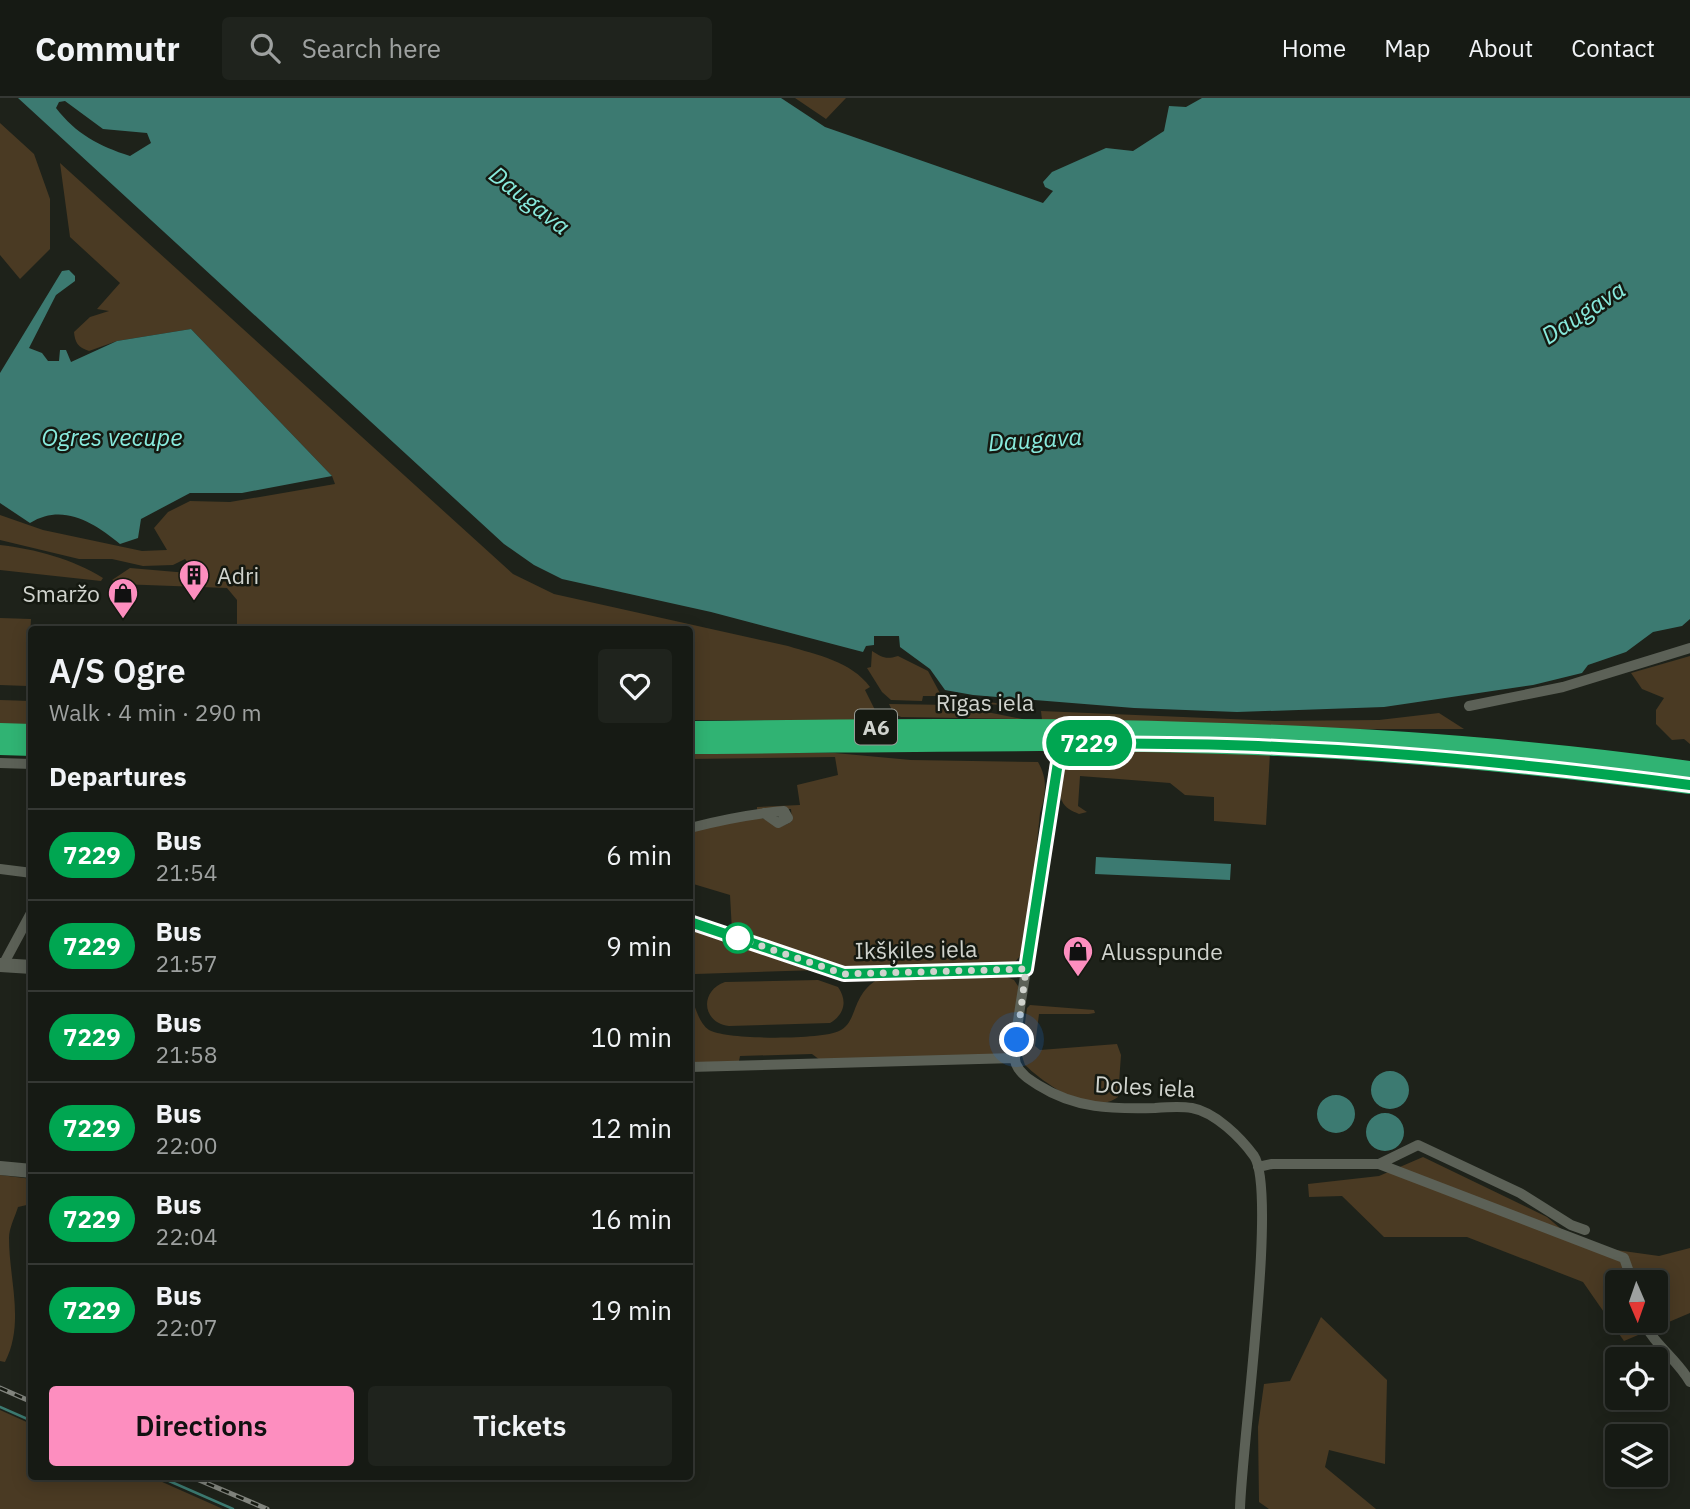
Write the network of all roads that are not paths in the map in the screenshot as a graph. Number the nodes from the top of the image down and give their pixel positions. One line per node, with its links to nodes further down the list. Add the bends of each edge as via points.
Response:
1 (1690, 649): 2 (street, via 1563,687)
2 (1469, 706)
3 (693, 730): 6 (highway, Rīgas iela / A6)
4 (0, 732): 5 (highway)
5 (28, 733)
6 (1062, 735): 7 (highway, Rīgas iela / A6); 8 (highway, Rīgas iela / A6); 23 (street)
7 (1279, 739): 13 (highway, A6, via 1482,746); 14 (highway, A6)
8 (693, 745)
9 (0, 746): 10 (highway)
10 (28, 747)
11 (0, 763): 12 (street)
12 (28, 764)
13 (1690, 770)
14 (1690, 785)
15 (764, 813): 16 (street)
16 (693, 827)
17 (0, 869): 18 (street)
18 (28, 872)
19 (28, 918): 21 (street)
20 (693, 923): 23 (street, Ikšķiles iela, via 844,974)
21 (2, 965): 22 (street)
22 (28, 967)
23 (1026, 969): 24 (street)
24 (1015, 1058): 25 (street); 27 (street, Doles iela, via 1022,1074 1033,1082 1081,1105 1203,1111 1255,1157)
25 (693, 1067)
26 (1380, 1164): 27 (street); 30 (street, via 1418,1145); 31 (street, via 1624,1258)
27 (1258, 1167): 34 (street, via 1261,1244)
28 (0, 1168): 29 (street)
29 (28, 1171)
30 (1585, 1230)
31 (1628, 1270)
32 (1650, 1334): 33 (street)
33 (1690, 1382)
34 (1240, 1509)

